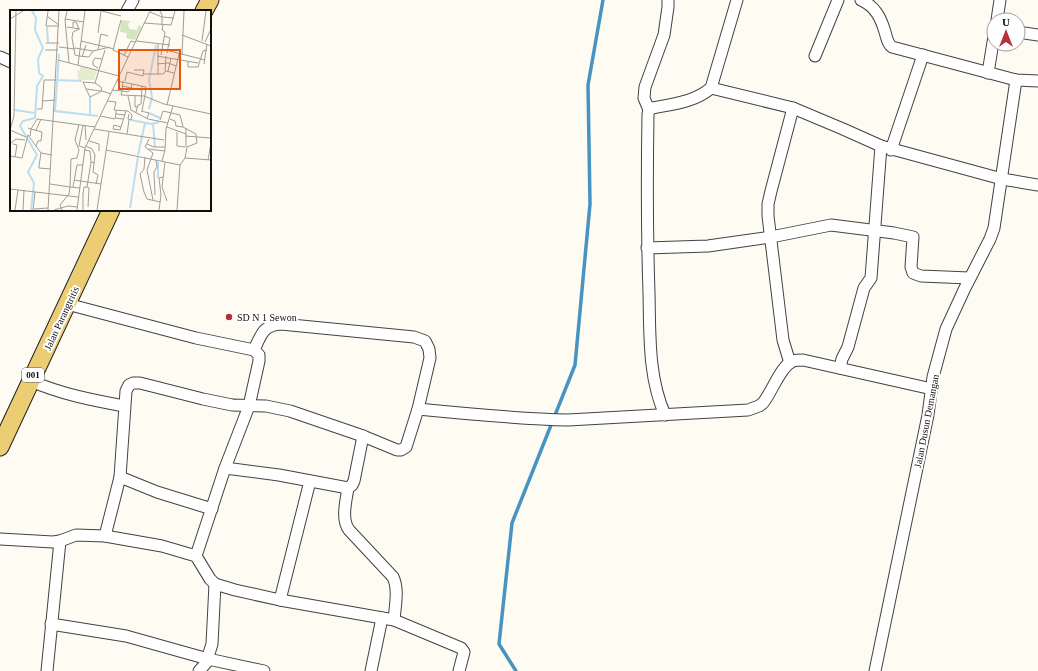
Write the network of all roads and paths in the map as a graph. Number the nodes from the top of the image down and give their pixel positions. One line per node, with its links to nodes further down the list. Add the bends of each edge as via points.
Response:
1 (133, 0): 8 (street)
2 (210, 0): 9 (main road)
3 (668, 0): 23 (street, via 664,36 645,87 644,98)
4 (737, 0): 21 (street)
5 (838, 0): 15 (street)
6 (861, 0): 14 (street, via 873,7 879,16 890,45)
7 (1000, 0): 10 (street)
8 (128, 10)
9 (205, 10)
10 (998, 12)
11 (1026, 34): 12 (street)
12 (1038, 36)
13 (991, 52): 18 (street)
14 (923, 55): 18 (street); 24 (street)
15 (815, 56)
16 (0, 57): 17 (street)
17 (10, 62)
18 (988, 73): 19 (street)
19 (1016, 80): 20 (street); 25 (street, Jalan Dusun Demangan)
20 (1038, 81)
21 (711, 88): 22 (street); 23 (street, via 699,97)
22 (793, 108): 24 (street); 29 (street, via 768,204)
23 (649, 110): 30 (street)
24 (886, 148): 25 (street); 28 (street)
25 (1002, 179): 26 (street); 31 (street, Jalan Dusun Demangan, via 994,228)
26 (1038, 185)
27 (111, 211): 32 (main road, Jalan Parangtritis / 001)
28 (875, 230): 29 (street, via 832,225); 31 (street, via 913,236 913,273); 35 (street, via 871,278 864,288)
29 (771, 237): 30 (street, via 708,246); 34 (street, via 783,340)
30 (647, 248): 41 (street, via 651,354 659,401)
31 (970, 278): 37 (street, Jalan Dusun Demangan, via 946,329)
32 (67, 304): 33 (street, via 196,338); 36 (main road, Jalan Parangtritis / 001)
33 (254, 350): 39 (street, via 259,354 259,361); 40 (street, via 263,331 281,324 414,337 425,341 430,358)
34 (790, 363): 35 (street, via 794,360 803,360); 41 (street, via 766,399 754,409)
35 (840, 368): 37 (street)
36 (31, 381): 38 (street, via 82,398); 43 (main road, Jalan Parangtritis / 001)
37 (932, 389): 64 (street, Jalan Dusun Demangan)
38 (124, 406): 39 (street, via 128,385 140,383 203,400); 45 (street)
39 (249, 406): 42 (street, via 266,406 290,411); 44 (street)
40 (418, 409): 41 (street, via 540,420); 42 (street, via 404,449 397,450)
41 (665, 415)
42 (363, 436): 47 (street, via 354,481)
43 (0, 446)
44 (225, 468): 46 (street); 48 (street)
45 (120, 477): 48 (street, via 157,492); 49 (street)
46 (310, 481): 47 (street); 54 (street)
47 (348, 488): 56 (street, via 345,524 393,577 396,589)
48 (212, 509): 52 (street)
49 (105, 536): 51 (street, via 76,535); 52 (street, via 162,546)
50 (0, 539): 51 (street)
51 (60, 541): 57 (street)
52 (196, 556): 53 (street)
53 (215, 584): 54 (street); 58 (street, via 212,644)
54 (280, 600): 55 (street)
55 (382, 618): 56 (street); 59 (street)
56 (394, 620): 63 (street, via 461,648 464,652)
57 (51, 624): 58 (street, via 126,636); 60 (street)
58 (208, 659): 61 (street); 62 (street)
59 (375, 670)
60 (47, 671)
61 (199, 671)
62 (264, 671)
63 (459, 671)
64 (875, 671)

